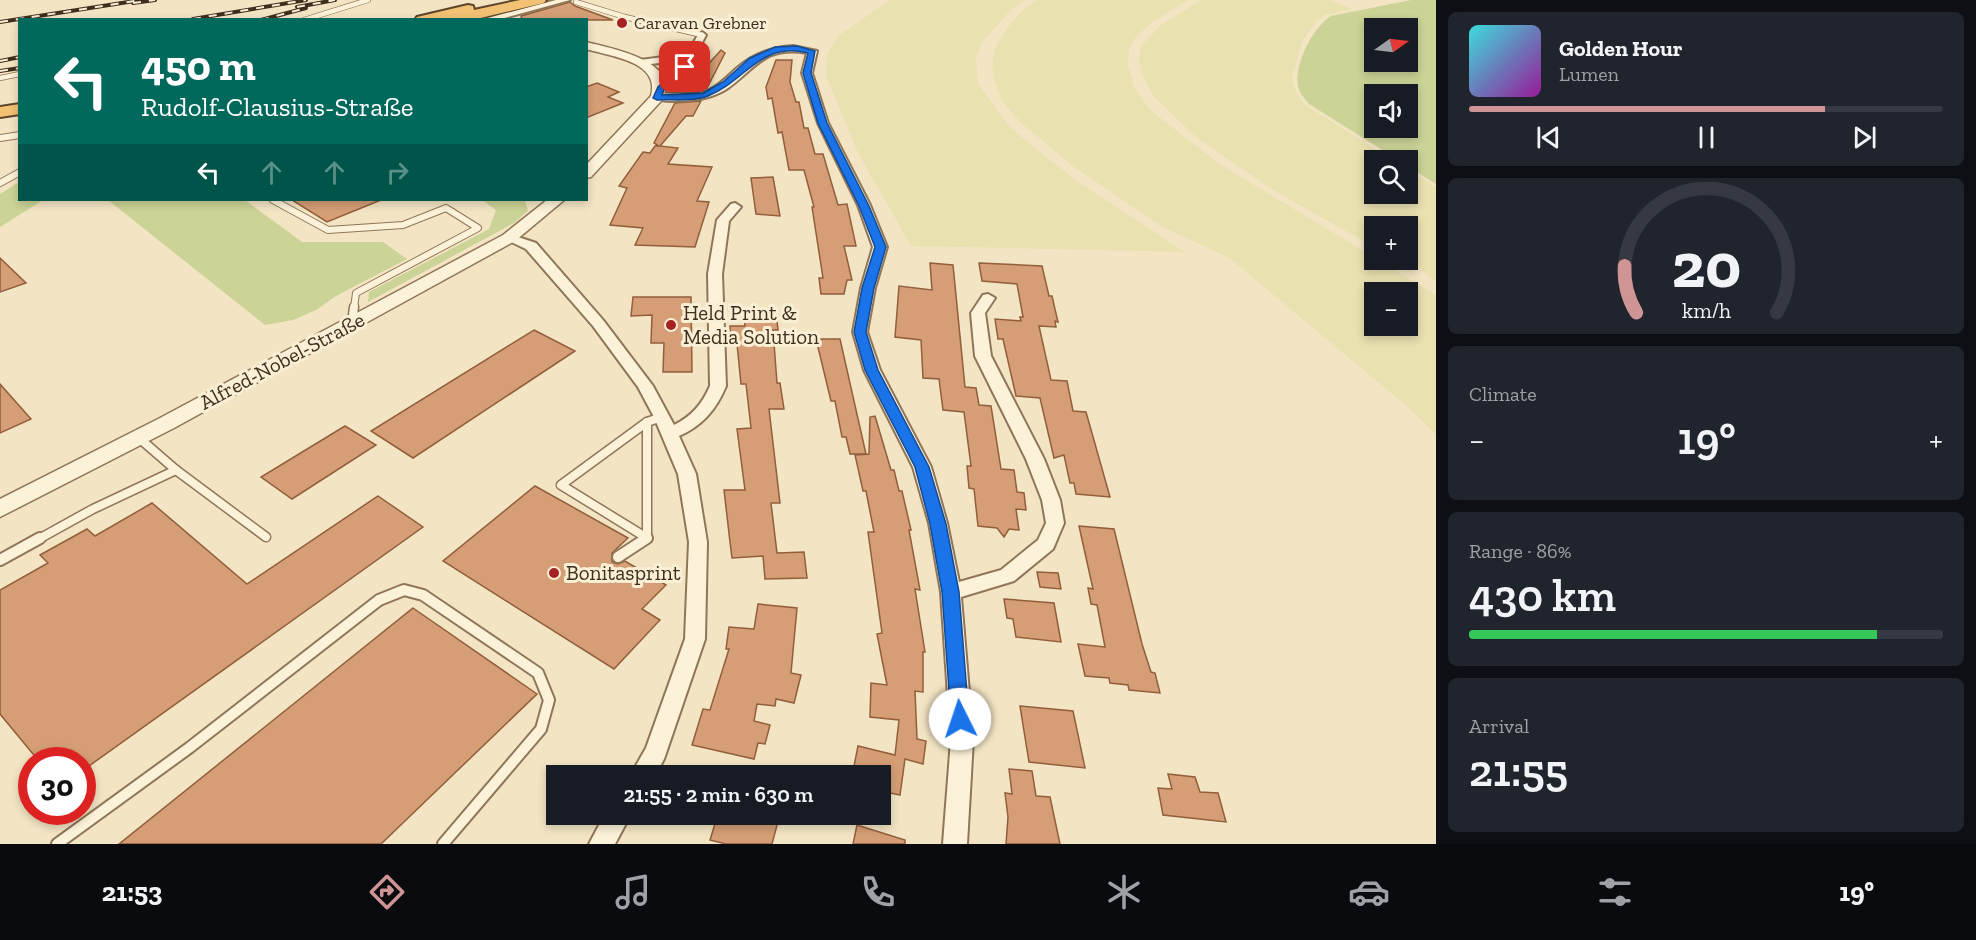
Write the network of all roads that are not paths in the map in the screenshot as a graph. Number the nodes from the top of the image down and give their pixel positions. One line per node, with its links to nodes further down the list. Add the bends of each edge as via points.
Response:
1 (368, 0): 6 (lane)
2 (512, 0): 7 (highway)
3 (539, 0): 8 (highway)
4 (566, 0): 9 (street)
5 (576, 2): 10 (lane)
6 (310, 18)
7 (431, 18)
8 (459, 18)
9 (492, 18)
10 (702, 35): 12 (street)
11 (588, 46): 13 (street)
12 (691, 56): 13 (street); 16 (street)
13 (643, 62): 16 (street, via 659,82)
14 (18, 74): 15 (lane)
15 (0, 78)
16 (659, 93): 23 (street); 40 (street, via 705,95 726,84 753,60 778,49 812,51 807,73 823,123 880,247 860,332 872,370 922,467)
17 (18, 108): 18 (highway)
18 (0, 112)
19 (18, 116): 20 (highway)
20 (0, 120)
21 (18, 135): 22 (lane)
22 (0, 138)
23 (588, 172)
24 (18, 173): 25 (lane)
25 (0, 183)
26 (275, 201): 31 (lane, via 328,230 403,225 446,208 478,228 356,293)
27 (555, 201): 29 (street, Alfred-Nobel-Straße)
28 (735, 207): 32 (street, via 723,220 715,274 718,386 712,403 693,423)
29 (509, 238): 31 (street, Alfred-Nobel-Straße); 32 (street, via 531,246 544,258 598,323 645,386)
30 (988, 298): 40 (street, via 978,313 983,356 1035,459 1051,500 1055,523 1046,544 1007,576)
31 (352, 324): 33 (street, Alfred-Nobel-Straße)
32 (660, 424): 37 (lane); 37 (lane, via 561,485); 41 (street, via 687,474 698,542 695,639)
33 (139, 438): 34 (lane); 35 (street, Alfred-Nobel-Straße)
34 (176, 470): 36 (lane); 39 (lane, via 93,508)
35 (0, 509)
36 (266, 537)
37 (647, 538): 38 (lane)
38 (618, 557)
39 (0, 560)
40 (951, 592): 46 (street, via 962,740)
41 (648, 765)
42 (612, 825): 45 (street)
43 (57, 844): 44 (lane, via 189,748 379,600 404,590 423,595 538,673 549,692 551,708 541,729)
44 (443, 844)
45 (601, 844)
46 (955, 844)

